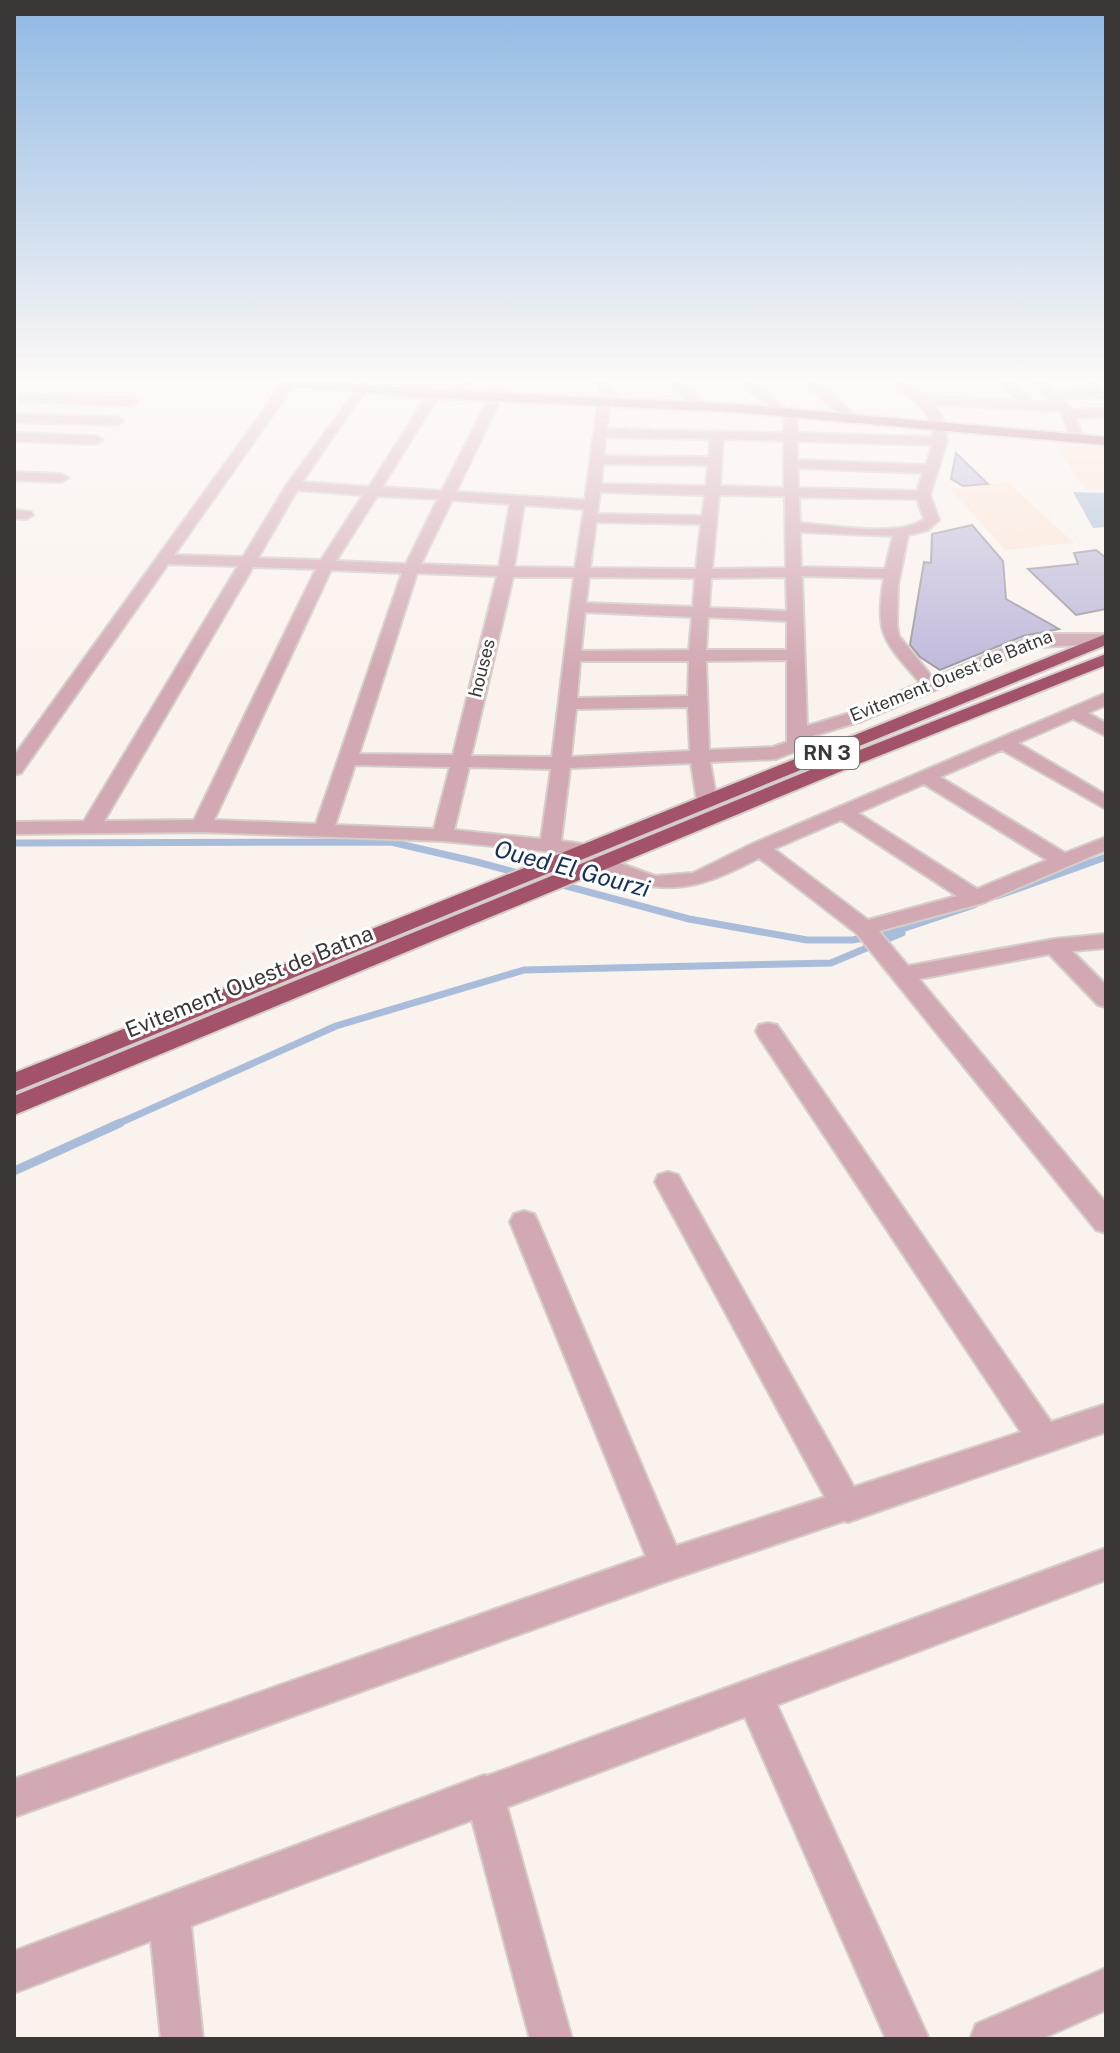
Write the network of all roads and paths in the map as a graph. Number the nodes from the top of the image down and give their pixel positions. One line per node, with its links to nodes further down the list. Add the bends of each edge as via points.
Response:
1 (56, 478): 2 (street)
2 (61, 478)
3 (219, 478): 22 (street)
4 (299, 478): 11 (street)
5 (379, 478): 14 (street)
6 (457, 478): 16 (street)
7 (595, 478): 18 (street)
8 (713, 478): 12 (street)
9 (791, 478): 13 (street)
10 (928, 478): 15 (street)
11 (293, 486): 14 (street); 23 (street)
12 (712, 490): 13 (street); 18 (street); 19 (street)
13 (791, 491): 15 (street); 20 (street)
14 (370, 492): 16 (street); 24 (street)
15 (923, 495): 21 (street, via 932,520)
16 (448, 496): 17 (street); 25 (street)
17 (518, 500): 18 (street); 28 (street, houses)
18 (592, 504): 19 (street); 26 (street)
19 (709, 520): 29 (street)
20 (792, 527): 21 (street); 27 (street)
21 (901, 532): 30 (street)
22 (161, 559): 23 (street); 52 (street)
23 (249, 561): 24 (street); 57 (street)
24 (326, 565): 25 (street); 58 (street)
25 (411, 569): 28 (street); 49 (street)
26 (584, 571): 28 (street); 29 (street); 31 (street)
27 (794, 571): 29 (street); 30 (street); 33 (street)
28 (506, 572): 50 (street, houses)
29 (706, 572): 32 (street)
30 (892, 574): 39 (street, via 891,637)
31 (577, 607): 32 (street); 36 (street)
32 (702, 612): 33 (street); 37 (street)
33 (793, 616): 35 (street)
34 (1106, 639): 39 (street, via 1037,640); 48 (highway, Evitement Ouest de Batna / RN 3)
35 (795, 655): 37 (street); 45 (street)
36 (573, 656): 37 (street); 42 (street)
37 (699, 656): 41 (street)
38 (1106, 659): 67 (highway, Evitement Ouest de Batna / RN 3)
39 (931, 686): 45 (street)
40 (1106, 698): 43 (street)
41 (694, 701): 42 (street); 47 (street)
42 (568, 704): 51 (street)
43 (1073, 712): 44 (street); 46 (street)
44 (1106, 730)
45 (794, 742): 47 (street, via 776,753); 48 (street)
46 (1003, 742): 53 (street); 55 (street)
47 (698, 757): 51 (street); 54 (street)
48 (816, 757): 54 (highway, Evitement Ouest de Batna / RN 3)
49 (347, 759): 50 (street); 60 (street)
50 (458, 761): 51 (street); 61 (street, houses)
51 (562, 763): 65 (street)
52 (14, 769)
53 (925, 776): 56 (street); 66 (street)
54 (707, 801): 64 (highway, Evitement Ouest de Batna / RN 3)
55 (1106, 803)
56 (843, 812): 63 (street); 69 (street)
57 (92, 825): 58 (street); 59 (street)
58 (201, 826): 60 (street)
59 (14, 828)
60 (323, 832): 61 (street)
61 (443, 835): 65 (street)
62 (1106, 843): 66 (street)
63 (759, 848): 67 (street, via 700,877 675,883 645,880); 70 (street)
64 (583, 849): 65 (street)
65 (549, 855): 68 (highway, RN 3)
66 (1062, 860): 69 (street)
67 (603, 863): 68 (highway, Evitement Ouest de Batna / RN 3)
68 (493, 897): 76 (highway, Evitement Ouest de Batna / RN 3); 77 (highway, Evitement Ouest de Batna / RN 3)
69 (975, 898): 70 (street)
70 (867, 932): 73 (street)
71 (1106, 941): 72 (street)
72 (1054, 946): 73 (street); 74 (street)
73 (896, 967): 80 (street)
74 (1106, 999)
75 (768, 1031): 82 (street)
76 (14, 1083)
77 (14, 1106)
78 (668, 1182): 83 (street)
79 (524, 1222): 85 (street)
80 (1106, 1222)
81 (1106, 1418): 82 (street)
82 (1044, 1439): 83 (street)
83 (848, 1507): 85 (street)
84 (1106, 1564): 86 (street)
85 (667, 1565): 88 (street)
86 (754, 1695): 87 (street); 94 (street)
87 (484, 1794): 89 (street); 93 (street)
88 (14, 1798)
89 (169, 1914): 90 (street); 92 (street)
90 (14, 1972)
91 (1106, 1989): 95 (street)
92 (182, 2039)
93 (551, 2039)
94 (908, 2039)
95 (991, 2039)

